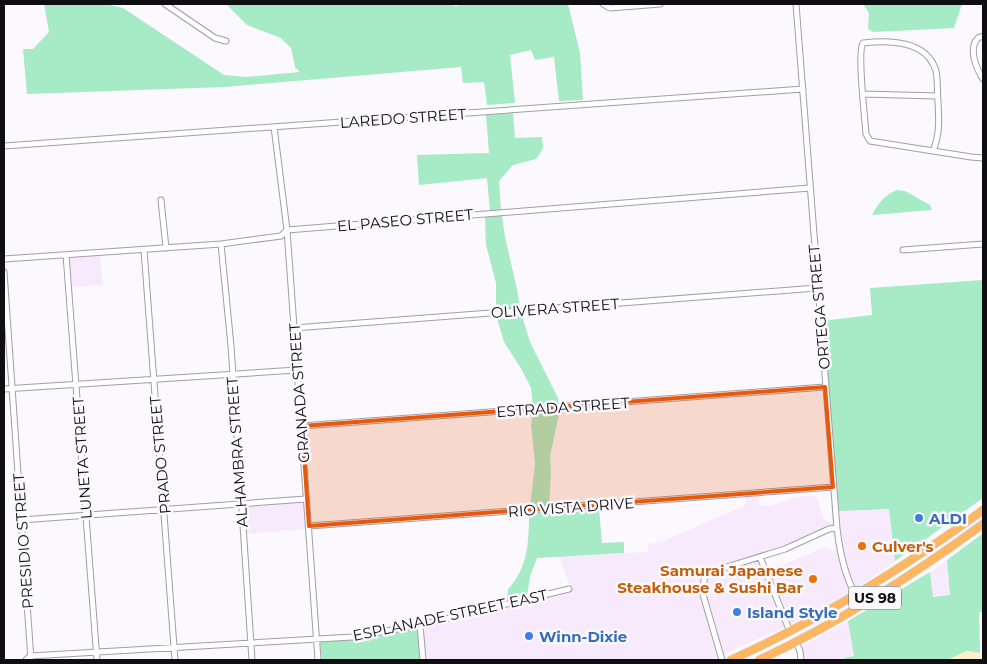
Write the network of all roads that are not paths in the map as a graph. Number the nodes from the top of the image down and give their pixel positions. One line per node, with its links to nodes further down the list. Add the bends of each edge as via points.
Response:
1 (166, 4): 6 (street, via 215,38)
2 (604, 4): 3 (street, via 610,8)
3 (660, 4)
4 (796, 4): 8 (street, ORTEGA STREET)
5 (983, 36): 7 (street, via 974,45 976,66)
6 (226, 41)
7 (983, 79)
8 (803, 89): 11 (street, LAREDO STREET); 15 (street, ORTEGA STREET)
9 (864, 94): 10 (street); 10 (street, via 861,46 871,42 896,41 909,45 930,61 936,73); 13 (street, via 866,134 870,141)
10 (938, 96): 13 (street, via 939,131)
11 (274, 127): 12 (street, LAREDO STREET); 17 (street, GRANADA STREET)
12 (4, 146)
13 (933, 151): 14 (street)
14 (983, 158)
15 (810, 188): 17 (street, EL PASEO STREET); 26 (street, ORTEGA STREET)
16 (161, 200): 20 (street)
17 (287, 230): 18 (street, EL PASEO STREET, via 281,236); 27 (street, GRANADA STREET)
18 (221, 244): 20 (street, EL PASEO STREET); 29 (street, ALHAMBRA STREET)
19 (983, 244): 22 (street)
20 (166, 248): 21 (street, EL PASEO STREET)
21 (144, 250): 23 (street, EL PASEO STREET); 30 (street, PRADO STREET)
22 (902, 250)
23 (66, 255): 24 (street, EL PASEO STREET); 31 (street, LUNETA STREET)
24 (4, 259)
25 (4, 272): 33 (street, PRESIDIO STREET)
26 (817, 288): 27 (street, OLIVERA STREET); 32 (street, ORTEGA STREET)
27 (294, 328): 28 (street, GRANADA STREET)
28 (297, 370): 29 (street); 35 (street, GRANADA STREET)
29 (232, 375): 30 (street); 38 (street, ALHAMBRA STREET)
30 (154, 380): 31 (street); 39 (street, PRADO STREET)
31 (77, 384): 33 (street); 41 (street, LUNETA STREET)
32 (825, 387): 35 (street, ESTRADA STREET); 36 (street, ORTEGA STREET)
33 (12, 388): 34 (street); 42 (street, PRESIDIO STREET)
34 (4, 389)
35 (302, 426): 37 (street, GRANADA STREET)
36 (833, 487): 44 (street, RIO VISTA DRIVE); 45 (street, ORTEGA STREET)
37 (306, 499): 38 (street); 44 (street, GRANADA STREET)
38 (240, 504): 39 (street); 54 (street, ALHAMBRA STREET)
39 (164, 509): 41 (street); 55 (street, PRADO STREET)
40 (983, 510): 48 (highway, US 98)
41 (86, 516): 42 (street); 56 (street, LUNETA STREET)
42 (21, 520): 57 (street, PRESIDIO STREET)
43 (983, 524): 49 (highway, US 98)
44 (309, 526): 52 (street, GRANADA STREET)
45 (837, 528): 46 (street); 48 (street, ORTEGA STREET, via 842,565)
46 (760, 557): 51 (street); 63 (street, via 714,571 703,581 702,591)
47 (569, 589): 50 (street, ESPLANADE STREET EAST)
48 (855, 596): 49 (street, ORTEGA STREET); 51 (highway, US 98)
49 (862, 606): 53 (highway, US 98)
50 (420, 625): 52 (street, ESPLANADE STREET EAST, via 376,634); 62 (street)
51 (790, 632): 64 (highway, US 98)
52 (316, 640): 54 (street, ESPLANADE STREET EAST); 61 (street, GRANADA STREET)
53 (796, 642): 65 (highway, US 98); 66 (street)
54 (251, 644): 55 (street, ESPLANADE STREET EAST); 60 (street, ALHAMBRA STREET)
55 (174, 649): 56 (street, ESPLANADE STREET EAST); 59 (street, PRADO STREET)
56 (97, 653): 57 (street, ESPLANADE STREET EAST); 58 (street, LUNETA STREET)
57 (29, 659)
58 (97, 660)
59 (174, 660)
60 (252, 660)
61 (318, 660)
62 (423, 660)
63 (722, 660)
64 (732, 660)
65 (759, 660)
66 (801, 660)

